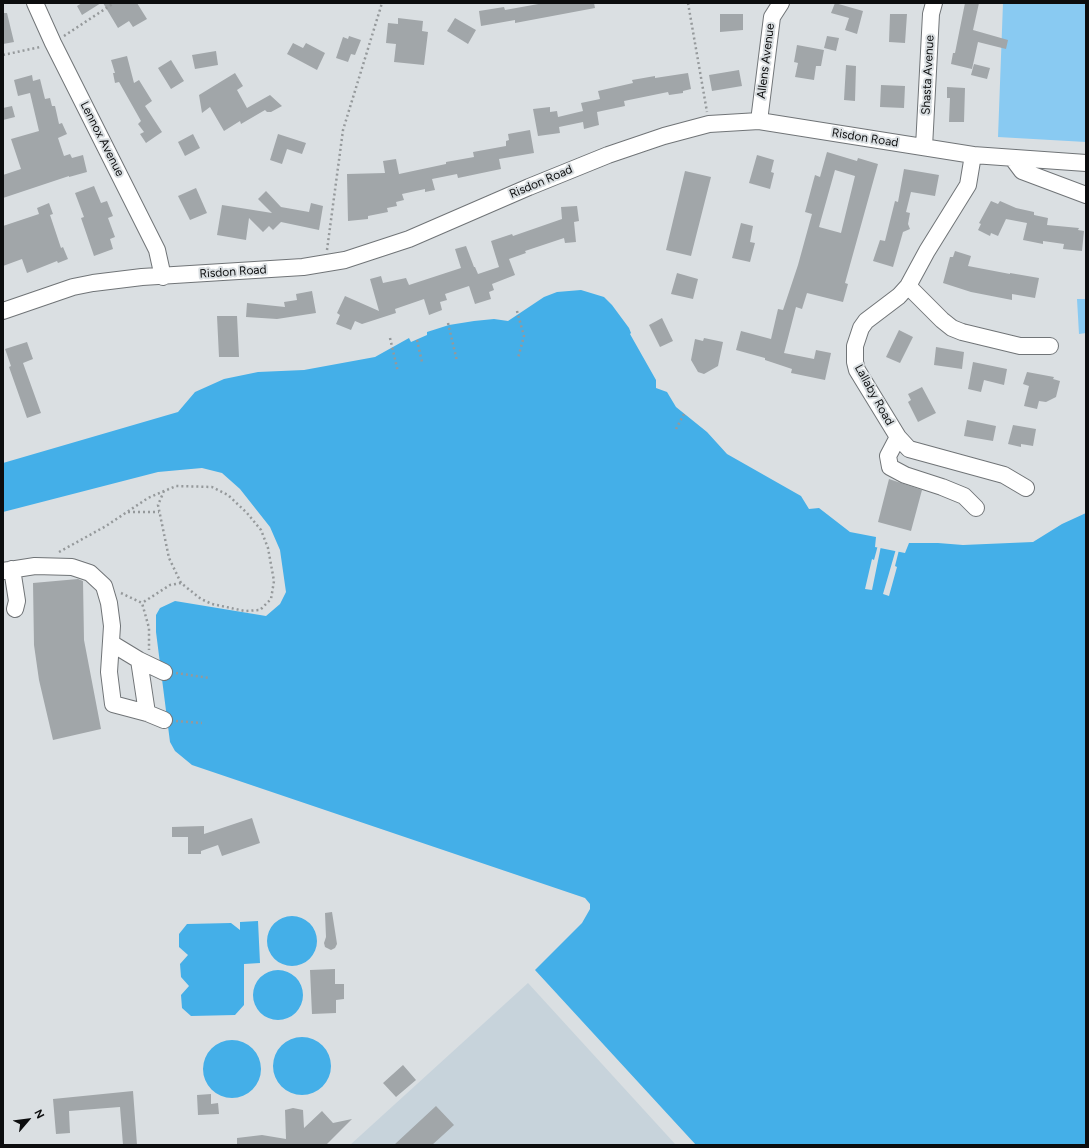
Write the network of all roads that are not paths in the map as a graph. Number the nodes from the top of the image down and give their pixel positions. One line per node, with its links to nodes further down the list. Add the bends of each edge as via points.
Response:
1 (36, 3): 10 (street, Lennox Avenue, via 53,43 157,250)
2 (781, 3): 4 (street, Allens Avenue, via 772,16)
3 (934, 3): 5 (street, Shasta Avenue, via 931,14)
4 (759, 121): 5 (street, Risdon Road); 10 (street, Risdon Road, via 709,124 664,136 574,168 402,242 368,254 325,264)
5 (924, 147): 6 (street, Risdon Road)
6 (973, 155): 7 (street, Risdon Road); 11 (street, Lallaby Road, via 968,185)
7 (1013, 159): 8 (street, Risdon Road); 9 (street, via 1022,171)
8 (1086, 163)
9 (1086, 195)
10 (163, 277): 12 (street, Risdon Road, via 119,279 73,287)
11 (908, 286): 13 (street, via 942,320 962,332 1020,346); 14 (street, Lallaby Road, via 866,321 858,336 855,354 858,370)
12 (3, 311)
13 (1050, 346)
14 (898, 437): 15 (street, Lallaby Road, via 909,449 1004,475); 16 (street, via 888,456 890,467 964,496)
15 (1026, 488)
16 (976, 508)
17 (8, 570): 18 (street, via 17,601); 19 (street, via 34,566 72,567 90,573 104,586 112,626)
18 (15, 609)
19 (111, 642): 20 (street); 22 (street, via 109,672 113,704)
20 (144, 663): 21 (street); 22 (street)
21 (164, 672)
22 (147, 713): 23 (street)
23 (164, 720)

